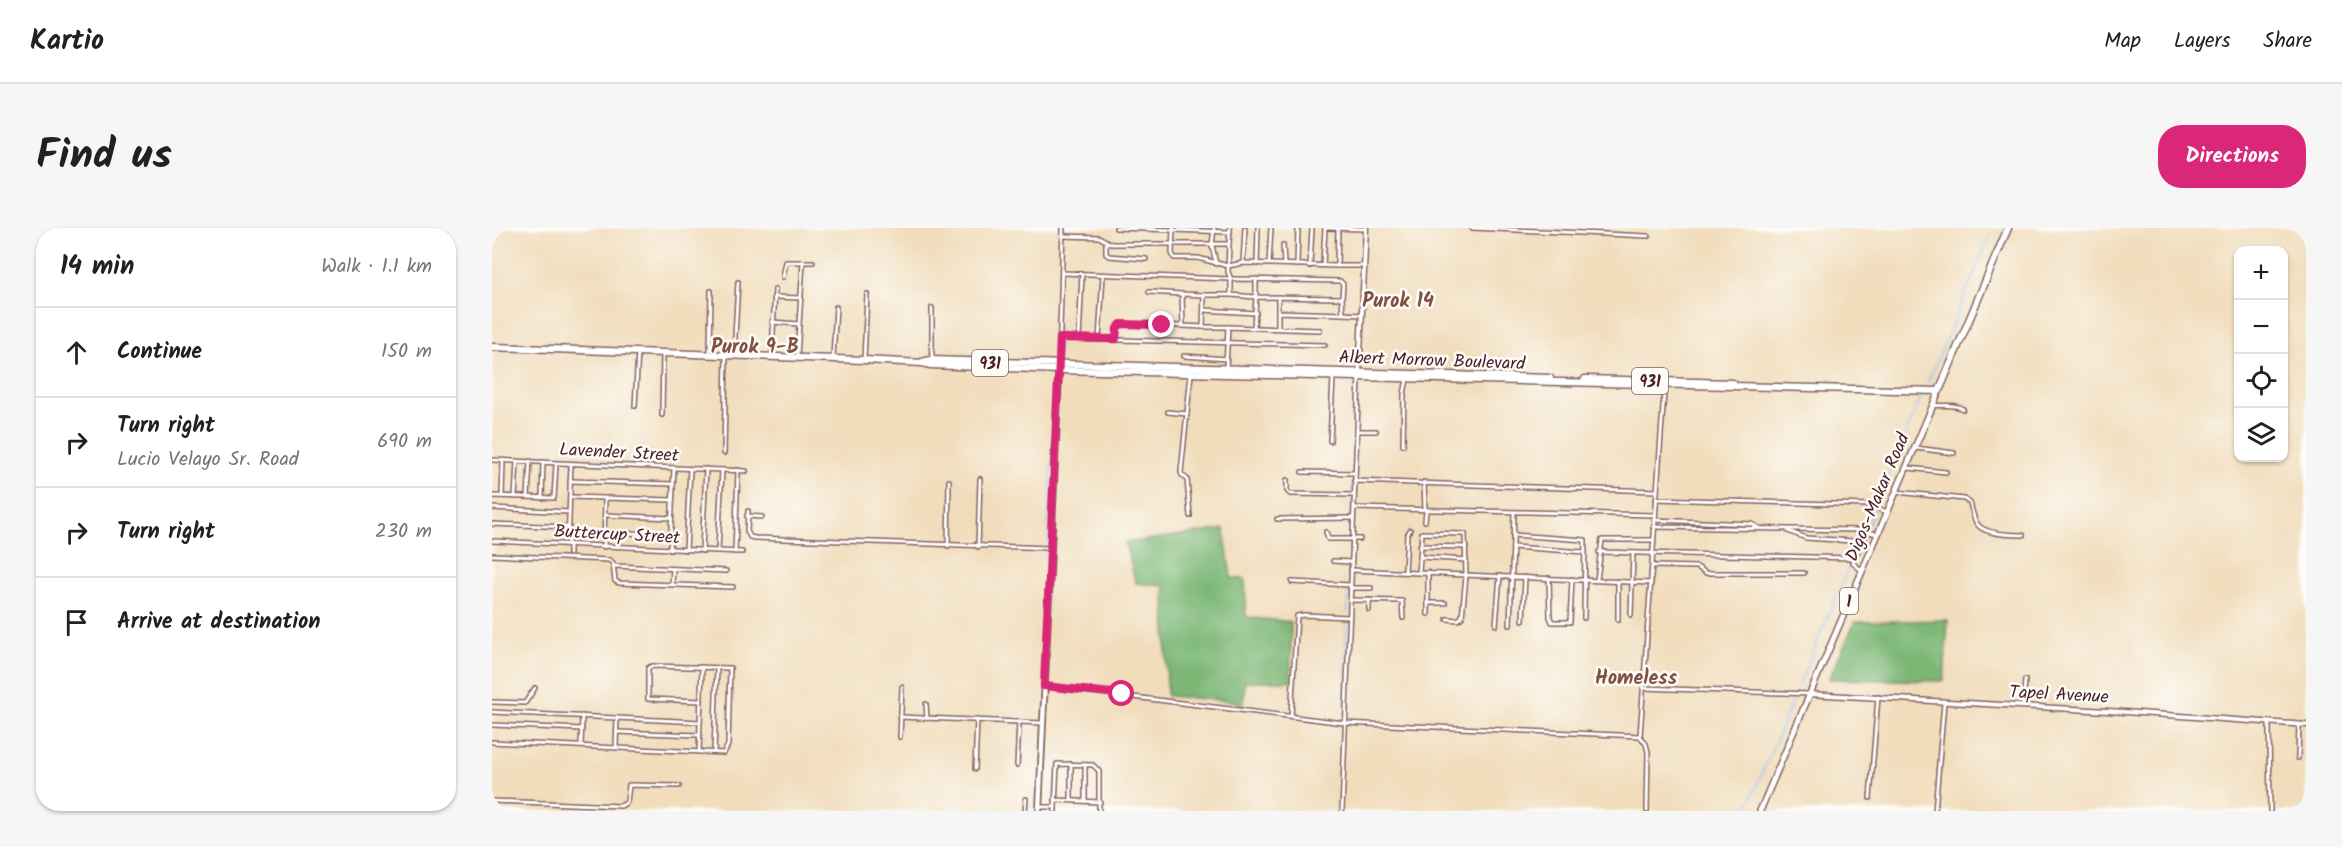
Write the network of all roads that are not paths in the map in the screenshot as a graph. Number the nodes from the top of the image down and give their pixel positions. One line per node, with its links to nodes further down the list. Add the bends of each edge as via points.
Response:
1 (1063, 228): 20 (street)
2 (1116, 228): 11 (street)
3 (1245, 228): 30 (street)
4 (1258, 228): 32 (street)
5 (1271, 228): 33 (street)
6 (1298, 228): 35 (street)
7 (1312, 228): 37 (street)
8 (1325, 228): 16 (street); 38 (street)
9 (1472, 228): 21 (street)
10 (2008, 228): 102 (highway, Digos-Makar Road / 1)
11 (1137, 229): 12 (street)
12 (1150, 229): 13 (street)
13 (1173, 229): 14 (street); 23 (street)
14 (1186, 229): 15 (street)
15 (1200, 229): 18 (street)
16 (1338, 229): 17 (street); 39 (street)
17 (1366, 229): 40 (street)
18 (1214, 230): 19 (street); 25 (street)
19 (1230, 230): 24 (street)
20 (1063, 236): 22 (street, via 1099,237); 41 (street)
21 (1648, 236)
22 (1106, 242): 23 (street); 27 (street, via 1109,256)
23 (1172, 244): 25 (street); 31 (street, via 1174,258 1198,258)
24 (1229, 244): 25 (street); 36 (street)
25 (1212, 245): 31 (street)
26 (1283, 245): 34 (street)
27 (1146, 259)
28 (803, 262): 29 (street); 44 (street, via 785,262); 58 (street)
29 (813, 262)
30 (1243, 263): 32 (street); 36 (street)
31 (1216, 264): 36 (street)
32 (1257, 264): 33 (street)
33 (1269, 264): 34 (street)
34 (1284, 264): 35 (street)
35 (1297, 265): 37 (street)
36 (1228, 266): 45 (street)
37 (1310, 266): 38 (street)
38 (1323, 266): 39 (street)
39 (1337, 266): 40 (street)
40 (1363, 266): 66 (street)
41 (1062, 273): 42 (street); 75 (street)
42 (1082, 274): 43 (street); 76 (street)
43 (1103, 275): 45 (street); 77 (street)
44 (783, 277)
45 (1231, 279): 46 (street); 54 (street)
46 (1256, 279): 56 (street); 59 (street, via 1340,281)
47 (738, 282): 86 (street)
48 (775, 289): 55 (street)
49 (711, 291): 84 (street)
50 (1149, 292): 52 (street)
51 (867, 294): 92 (street)
52 (1182, 294): 53 (street); 69 (street)
53 (1204, 295): 54 (street); 62 (street)
54 (1231, 295): 56 (street)
55 (774, 297): 58 (street); 67 (street)
56 (1256, 297): 57 (street); 64 (street)
57 (1278, 297): 59 (street); 63 (street)
58 (801, 298): 68 (street)
59 (1342, 298): 65 (street)
60 (837, 307): 90 (street)
61 (932, 308): 93 (street)
62 (1203, 310): 64 (street); 70 (street)
63 (1278, 312): 65 (street); 73 (street)
64 (1256, 313): 72 (street)
65 (1343, 314): 66 (street)
66 (1362, 315): 98 (street)
67 (772, 322): 68 (street); 88 (street)
68 (799, 324): 89 (street)
69 (1183, 326): 70 (street); 78 (street, via 1121,324)
70 (1203, 327): 71 (street)
71 (1228, 327): 72 (street); 79 (street)
72 (1254, 327): 73 (street)
73 (1278, 327): 74 (street)
74 (1320, 330)
75 (1060, 338): 76 (street); 95 (street)
76 (1079, 339): 77 (street)
77 (1099, 339): 78 (street)
78 (1116, 339): 79 (street)
79 (1228, 343): 80 (street); 91 (street)
80 (1325, 345)
81 (492, 347): 82 (highway, Albert Morrow Boulevard / 931)
82 (638, 352): 83 (highway, Albert Morrow Boulevard / 931); 104 (street)
83 (663, 353): 84 (highway, Albert Morrow Boulevard / 931); 108 (street)
84 (710, 355): 85 (highway, Albert Morrow Boulevard / 931)
85 (726, 356): 86 (highway, Albert Morrow Boulevard / 931); 114 (street)
86 (734, 356): 88 (highway, Albert Morrow Boulevard / 931)
87 (1184, 356): 91 (street)
88 (772, 357): 89 (highway, Albert Morrow Boulevard / 931)
89 (797, 358): 90 (highway, Albert Morrow Boulevard / 931)
90 (833, 359): 92 (highway, Albert Morrow Boulevard / 931)
91 (1227, 359): 96 (street)
92 (864, 360): 94 (highway, Albert Morrow Boulevard / 931)
93 (931, 360): 94 (highway, Albert Morrow Boulevard / 931); 95 (highway, Albert Morrow Boulevard / 931)
94 (922, 363): 95 (highway, Albert Morrow Boulevard / 931)
95 (1059, 368): 96 (highway, Albert Morrow Boulevard / 931); 97 (highway, Albert Morrow Boulevard / 931); 197 (main road)
96 (1226, 369): 98 (highway, Albert Morrow Boulevard / 931)
97 (1191, 372): 99 (highway, Albert Morrow Boulevard / 931); 107 (street)
98 (1359, 375): 99 (highway, Albert Morrow Boulevard / 931); 100 (highway, Albert Morrow Boulevard / 931); 101 (highway, Albert Morrow Boulevard / 931); 109 (street)
99 (1333, 377): 111 (street)
100 (1407, 379): 101 (highway, Albert Morrow Boulevard / 931); 112 (street)
101 (1662, 383): 102 (highway, Albert Morrow Boulevard / 931); 140 (street)
102 (1940, 389): 103 (main road, Digos-Makar Road / 1)
103 (1933, 405): 105 (street); 113 (main road, Digos-Makar Road / 1)
104 (635, 406)
105 (1963, 409)
106 (1168, 412): 107 (street)
107 (1187, 414): 162 (street, via 1181,472 1187,479)
108 (662, 415)
109 (1357, 431): 110 (street); 131 (street)
110 (1376, 431)
111 (1330, 441)
112 (1403, 445)
113 (1914, 448): 115 (street); 124 (main road, Digos-Makar Road / 1)
114 (724, 453)
115 (1954, 453)
116 (492, 460): 117 (street, Lavender Street)
117 (503, 460): 118 (street, Lavender Street); 144 (street)
118 (517, 461): 119 (street, Lavender Street); 145 (street)
119 (530, 462): 120 (street, Lavender Street); 146 (street)
120 (543, 462): 121 (street, Lavender Street); 148 (street)
121 (556, 464): 122 (street, Lavender Street); 148 (street, via 554,498)
122 (571, 464): 123 (street, Lavender Street); 135 (street)
123 (674, 468): 125 (street, Lavender Street); 139 (street)
124 (1906, 468): 132 (street); 141 (main road, Digos-Makar Road / 1)
125 (690, 469): 126 (street, Lavender Street); 200 (street)
126 (706, 469): 127 (street, Lavender Street); 201 (street)
127 (722, 470): 128 (street, Lavender Street); 202 (street)
128 (738, 470): 129 (street, Lavender Street); 203 (street)
129 (746, 471)
130 (1302, 472): 131 (street)
131 (1355, 472): 137 (street)
132 (1946, 472)
133 (980, 479): 195 (street)
134 (1287, 480): 142 (street, via 1290,494)
135 (570, 481): 139 (street); 147 (street)
136 (949, 481): 191 (street)
137 (1354, 481): 138 (street); 142 (street)
138 (1424, 482): 140 (street); 155 (street)
139 (673, 484): 151 (street)
140 (1657, 491): 150 (street)
141 (1895, 492): 157 (main road, Digos-Makar Road / 1); 182 (street, via 1964,499 1970,503 1980,527)
142 (1353, 495): 153 (street)
143 (492, 496): 144 (street)
144 (502, 496): 145 (street)
145 (515, 497): 146 (street)
146 (528, 497): 148 (street)
147 (570, 497): 149 (street); 156 (street)
148 (542, 498)
149 (605, 498): 151 (street); 159 (street)
150 (1656, 499): 157 (street, via 1869,505); 160 (street)
151 (672, 501): 164 (street)
152 (492, 508): 156 (street)
153 (1353, 508): 155 (street); 165 (street)
154 (748, 510): 161 (street)
155 (1425, 510): 158 (street); 168 (street)
156 (569, 512): 171 (street)
157 (1887, 512): 179 (main road, Digos-Makar Road / 1)
158 (1514, 513): 160 (street); 181 (street)
159 (605, 515): 164 (street); 176 (street)
160 (1655, 515): 167 (street)
161 (747, 516): 163 (street); 191 (street, via 748,535 755,538)
162 (1190, 516)
163 (762, 517)
164 (671, 518): 180 (street)
165 (1353, 518): 166 (street); 184 (street)
166 (1277, 519)
167 (1654, 520): 170 (street); 172 (street, via 1752,524)
168 (1425, 521)
169 (492, 524): 171 (street)
170 (1654, 527): 172 (street); 186 (street)
171 (568, 528): 190 (street)
172 (1759, 529): 175 (street)
173 (1410, 530): 222 (street)
174 (1805, 530): 175 (street); 178 (street); 183 (street)
175 (1786, 531): 183 (street)
176 (604, 532): 180 (street); 194 (street)
177 (1326, 532): 184 (street, via 1328,539)
178 (1868, 532): 179 (street); 189 (street)
179 (1878, 534): 193 (main road, Digos-Makar Road / 1)
180 (671, 535): 199 (street)
181 (1513, 535): 196 (street); 205 (street, via 1584,539)
182 (2023, 535)
183 (1806, 537): 188 (street)
184 (1352, 539): 185 (street); 215 (street)
185 (1360, 539)
186 (1653, 540): 206 (street, via 1604,538); 210 (street)
187 (492, 541): 190 (street, Buttercup Street)
188 (1853, 541)
189 (1863, 543): 193 (street); 212 (street)
190 (568, 545): 194 (street, Buttercup Street); 207 (street)
191 (948, 546): 195 (street)
192 (1420, 546): 198 (street); 198 (street, via 1422,532 1464,533); 211 (street)
193 (1872, 546): 221 (main road, Digos-Makar Road / 1)
194 (604, 547): 199 (street, Buttercup Street)
195 (978, 547): 197 (street)
196 (1513, 547): 205 (street); 228 (street)
197 (1050, 548): 260 (main road)
198 (1466, 548): 213 (street)
199 (670, 550): 200 (street, Buttercup Street)
200 (686, 550): 201 (street, Buttercup Street)
201 (702, 551): 202 (street, Buttercup Street)
202 (718, 551): 203 (street, Buttercup Street)
203 (735, 552): 204 (street, Buttercup Street)
204 (742, 552)
205 (1585, 552): 232 (street)
206 (1599, 552): 208 (street); 233 (street)
207 (569, 554)
208 (1633, 554): 210 (street); 236 (street)
209 (492, 555): 216 (street, via 607,560)
210 (1653, 555): 212 (street); 217 (street)
211 (1420, 557): 213 (street); 223 (street)
212 (1854, 558): 221 (street, via 1853,563)
213 (1466, 560): 226 (street)
214 (1333, 561): 215 (street)
215 (1351, 561): 219 (street)
216 (614, 566): 218 (street); 238 (street, via 617,583)
217 (1653, 566): 225 (street, via 1697,567 1706,573); 237 (street)
218 (673, 569): 220 (street); 238 (street)
219 (1351, 570): 222 (street); 239 (street)
220 (726, 571)
221 (1862, 571): 264 (main road, Digos-Makar Road / 1)
222 (1405, 572): 223 (street)
223 (1419, 572): 224 (street)
224 (1428, 572): 226 (street); 244 (street)
225 (1804, 573)
226 (1466, 576): 227 (street); 252 (street, via 1462,617)
227 (1500, 576): 228 (street); 255 (street)
228 (1512, 576): 229 (street); 256 (street)
229 (1525, 577): 230 (street); 253 (street)
230 (1549, 578): 231 (street); 231 (street, via 1552,622 1570,622)
231 (1572, 579): 232 (street)
232 (1584, 579): 233 (street); 251 (street)
233 (1598, 580): 234 (street)
234 (1618, 581): 236 (street); 254 (street)
235 (1292, 582): 239 (street)
236 (1632, 582): 237 (street); 248 (street)
237 (1651, 583): 263 (street)
238 (672, 584): 240 (street)
239 (1350, 586): 241 (street); 242 (street)
240 (733, 587)
241 (1371, 588)
242 (1350, 600): 243 (street); 249 (street)
243 (1369, 600): 246 (street); 250 (street, via 1402,601)
244 (1428, 603): 245 (street); 247 (street)
245 (1445, 603)
246 (1369, 610)
247 (1428, 614)
248 (1631, 615)
249 (1349, 617): 273 (street, via 1297,616); 282 (street)
250 (1403, 618)
251 (1584, 618)
252 (1447, 619)
253 (1523, 620)
254 (1618, 620)
255 (1496, 625)
256 (1510, 625)
257 (702, 667): 258 (street); 266 (street); 266 (street, via 650,666 647,678 648,699)
258 (717, 668): 295 (street); 295 (street, via 730,668 731,673 727,749 724,753)
259 (2025, 680): 270 (street)
260 (1044, 686): 273 (street); 281 (main road)
261 (902, 687): 274 (street)
262 (535, 688): 268 (street, via 525,703)
263 (1644, 688): 264 (street); 289 (street)
264 (1809, 694): 265 (street, Tapel Avenue); 315 (main road, Digos-Makar Road / 1)
265 (1878, 697): 267 (street, Tapel Avenue); 302 (street)
266 (701, 701): 278 (street)
267 (1944, 701): 270 (street, Tapel Avenue); 316 (street)
268 (492, 702)
269 (926, 704): 276 (street)
270 (2023, 706): 280 (street, Tapel Avenue)
271 (492, 712): 272 (street)
272 (582, 716): 275 (street); 286 (street)
273 (1291, 716): 282 (street)
274 (900, 717): 276 (street); 290 (street)
275 (617, 718): 278 (street); 287 (street)
276 (927, 718): 277 (street)
277 (977, 720): 279 (street); 300 (street)
278 (700, 722): 288 (street)
279 (1019, 722): 281 (street); 298 (street)
280 (2269, 722): 283 (street, Tapel Avenue); 317 (street)
281 (1043, 723): 309 (main road)
282 (1344, 723): 289 (street); 313 (street)
283 (2299, 724): 285 (street, Tapel Avenue); 296 (street)
284 (492, 725): 286 (street)
285 (2306, 725)
286 (582, 729): 292 (street)
287 (617, 732): 288 (street); 293 (street)
288 (700, 735): 294 (street)
289 (1640, 736): 314 (street, via 1648,752)
290 (900, 737)
291 (492, 742): 292 (street)
292 (581, 746): 293 (street)
293 (616, 747): 294 (street)
294 (699, 752): 295 (street)
295 (714, 752)
296 (2298, 758)
297 (1071, 764): 299 (street); 304 (street, via 1057,765); 305 (street)
298 (1017, 765)
299 (1085, 765): 307 (street); 308 (street, via 1096,766 1099,771)
300 (975, 769)
301 (679, 786): 306 (street, via 629,785 627,802 621,806)
302 (1870, 798)
303 (1026, 799): 311 (street)
304 (1055, 800): 305 (street); 310 (street)
305 (1071, 800): 307 (street)
306 (492, 801)
307 (1085, 801): 308 (street)
308 (1100, 802): 312 (street)
309 (1040, 809): 310 (street)
310 (1055, 809)
311 (1025, 811)
312 (1099, 811)
313 (1342, 811)
314 (1647, 811)
315 (1760, 811)
316 (1935, 811)
317 (2270, 811)

